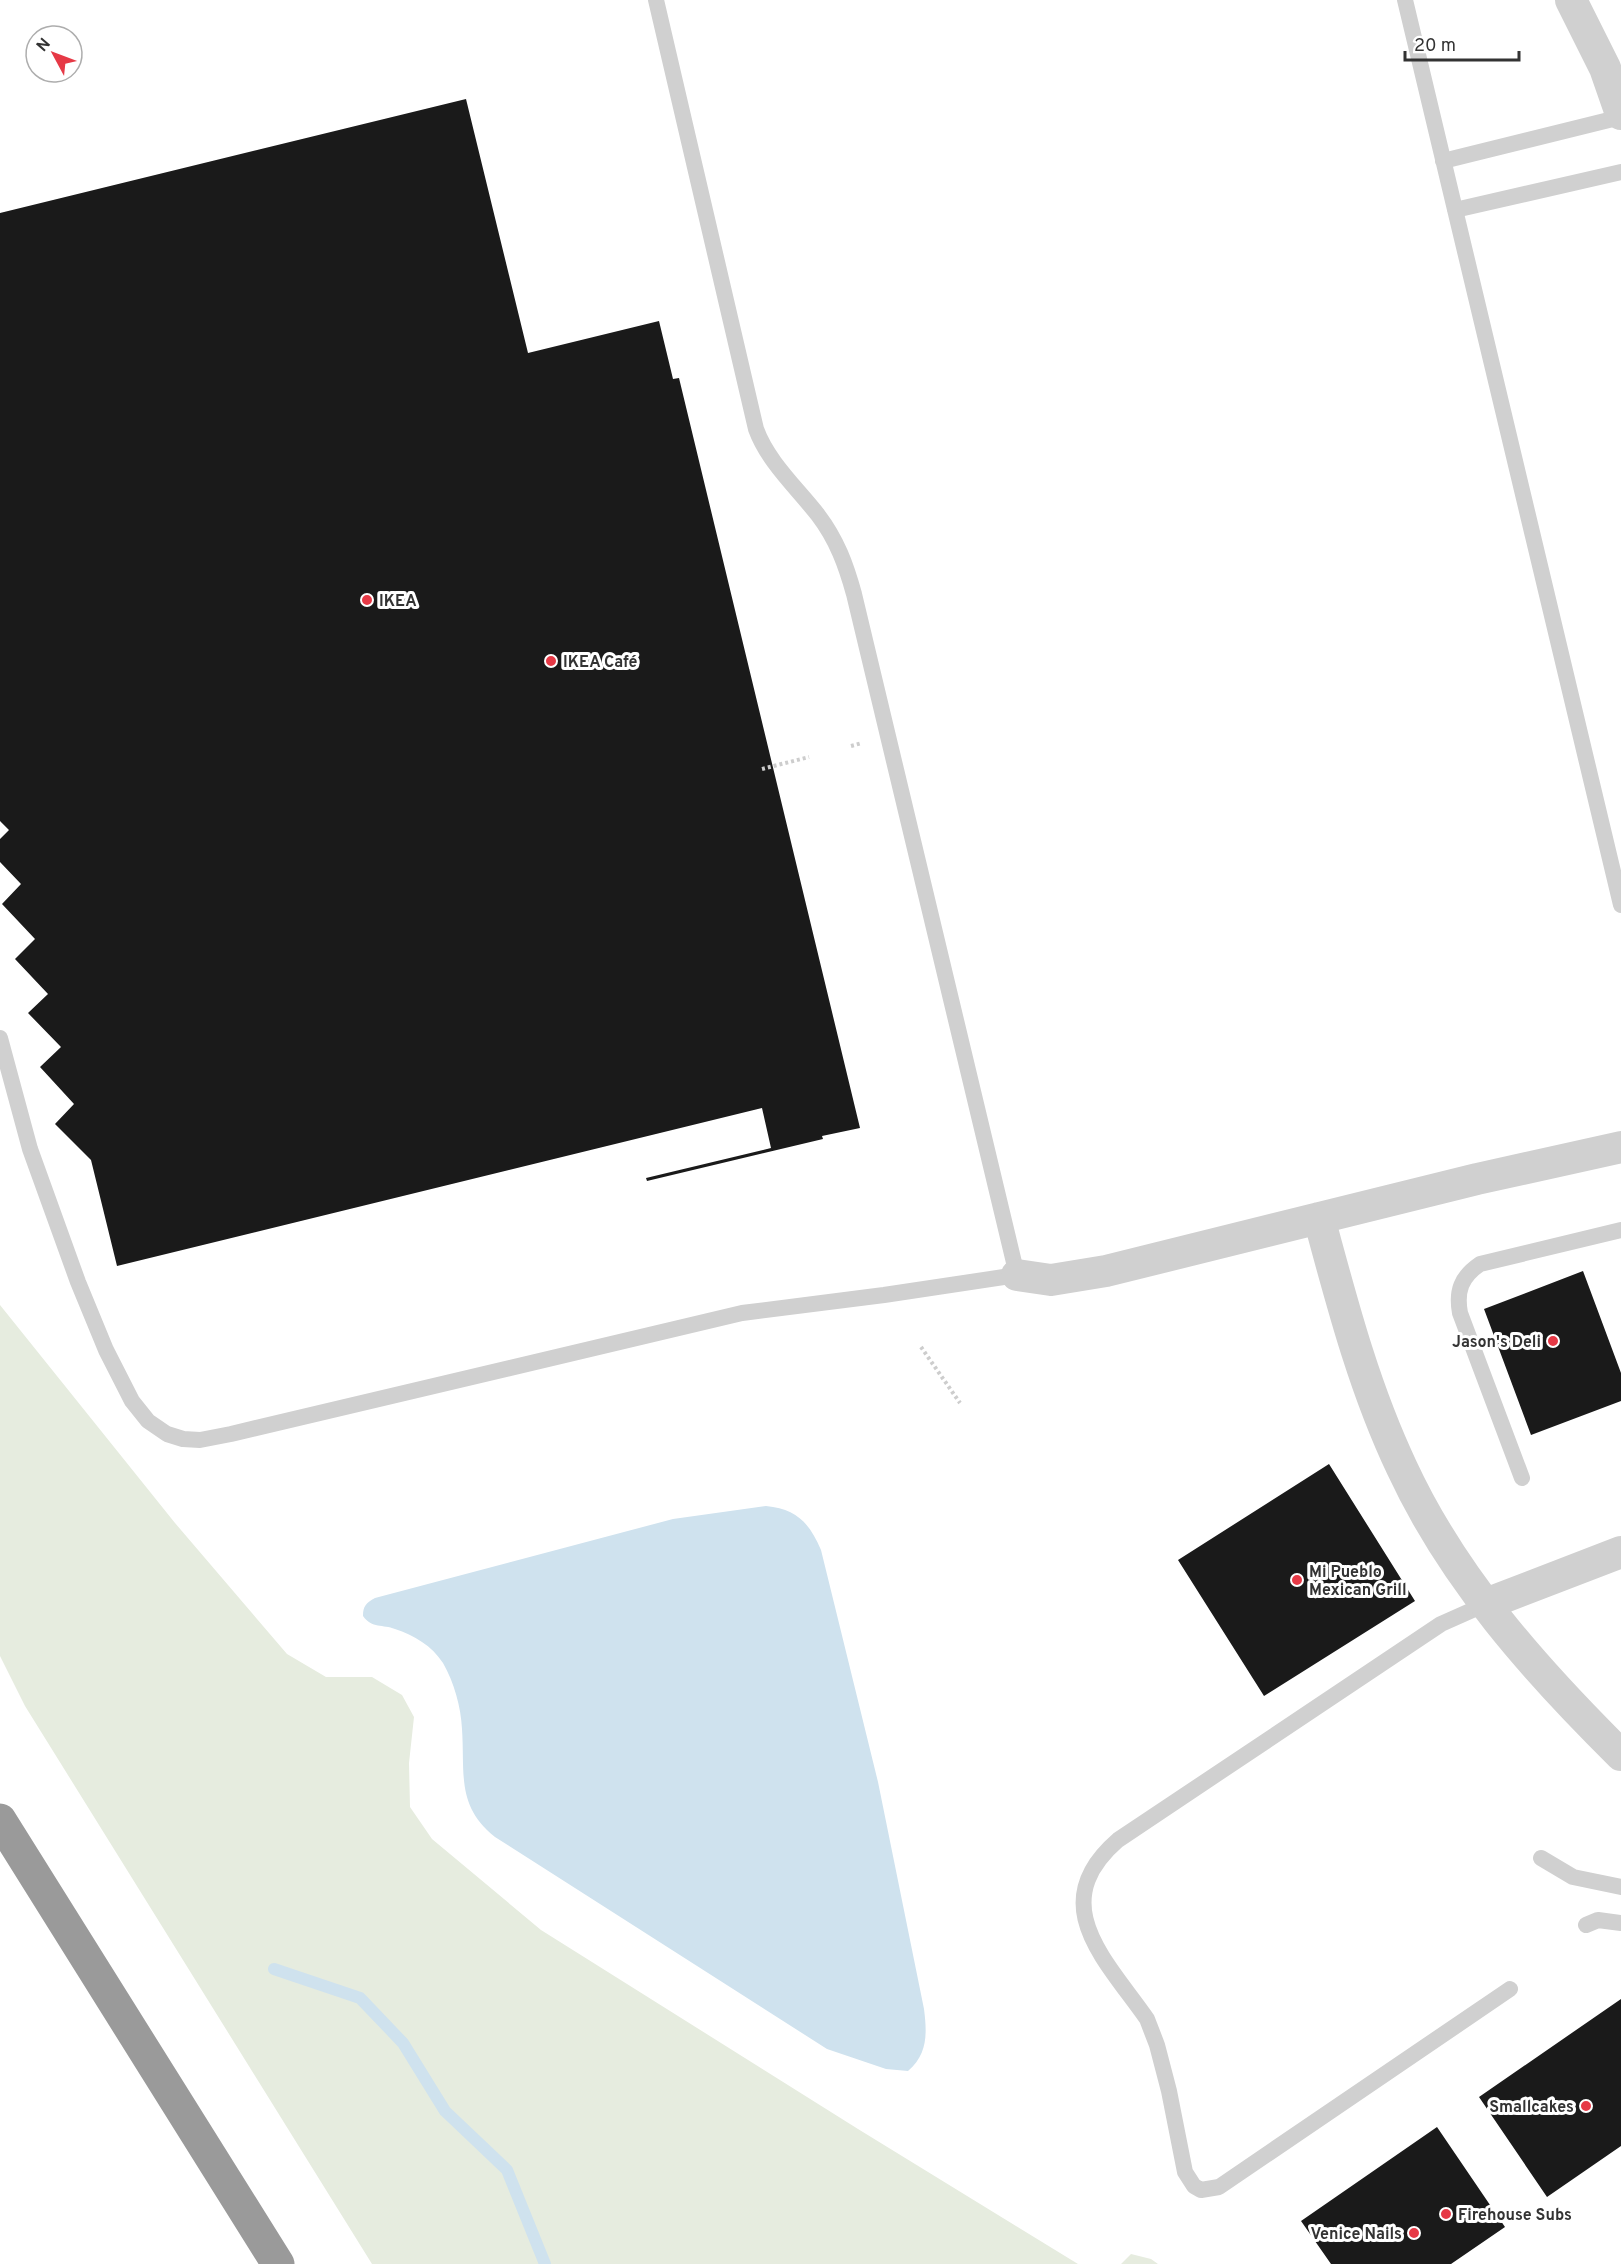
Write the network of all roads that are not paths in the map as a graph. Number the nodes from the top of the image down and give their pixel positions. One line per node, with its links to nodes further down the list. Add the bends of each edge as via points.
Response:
1 (656, 0): 13 (lane, via 756,429 766,451 837,544 854,594)
2 (1405, 0): 5 (lane)
3 (1571, 0): 4 (street, via 1605,68)
4 (1621, 115): 5 (lane)
5 (1443, 161): 7 (lane)
6 (1621, 172): 7 (lane)
7 (1455, 210): 8 (lane)
8 (1621, 905)
9 (0, 1038): 13 (lane, via 30,1149 106,1350 132,1401 148,1422 183,1439 231,1434 742,1313)
10 (1621, 1147): 11 (street)
11 (1319, 1218): 13 (street, via 1106,1271 1051,1280); 16 (street, via 1356,1348 1398,1460 1438,1534)
12 (1621, 1230): 14 (lane, via 1480,1264 1463,1280 1458,1291 1460,1313)
13 (1017, 1275)
14 (1522, 1478)
15 (1621, 1552): 16 (street)
16 (1486, 1604): 17 (street, via 1511,1639); 23 (lane, via 1441,1624 1118,1840 1093,1866 1083,1908 1090,1937 1153,2030 1185,2172 1201,2190 1219,2187)
17 (1621, 1755)
18 (0, 1820): 24 (highway)
19 (1541, 1858): 20 (lane, via 1572,1877)
20 (1621, 1887)
21 (1621, 1923): 22 (lane, via 1598,1920)
22 (1586, 1925)
23 (1510, 1989)
24 (279, 2264)

